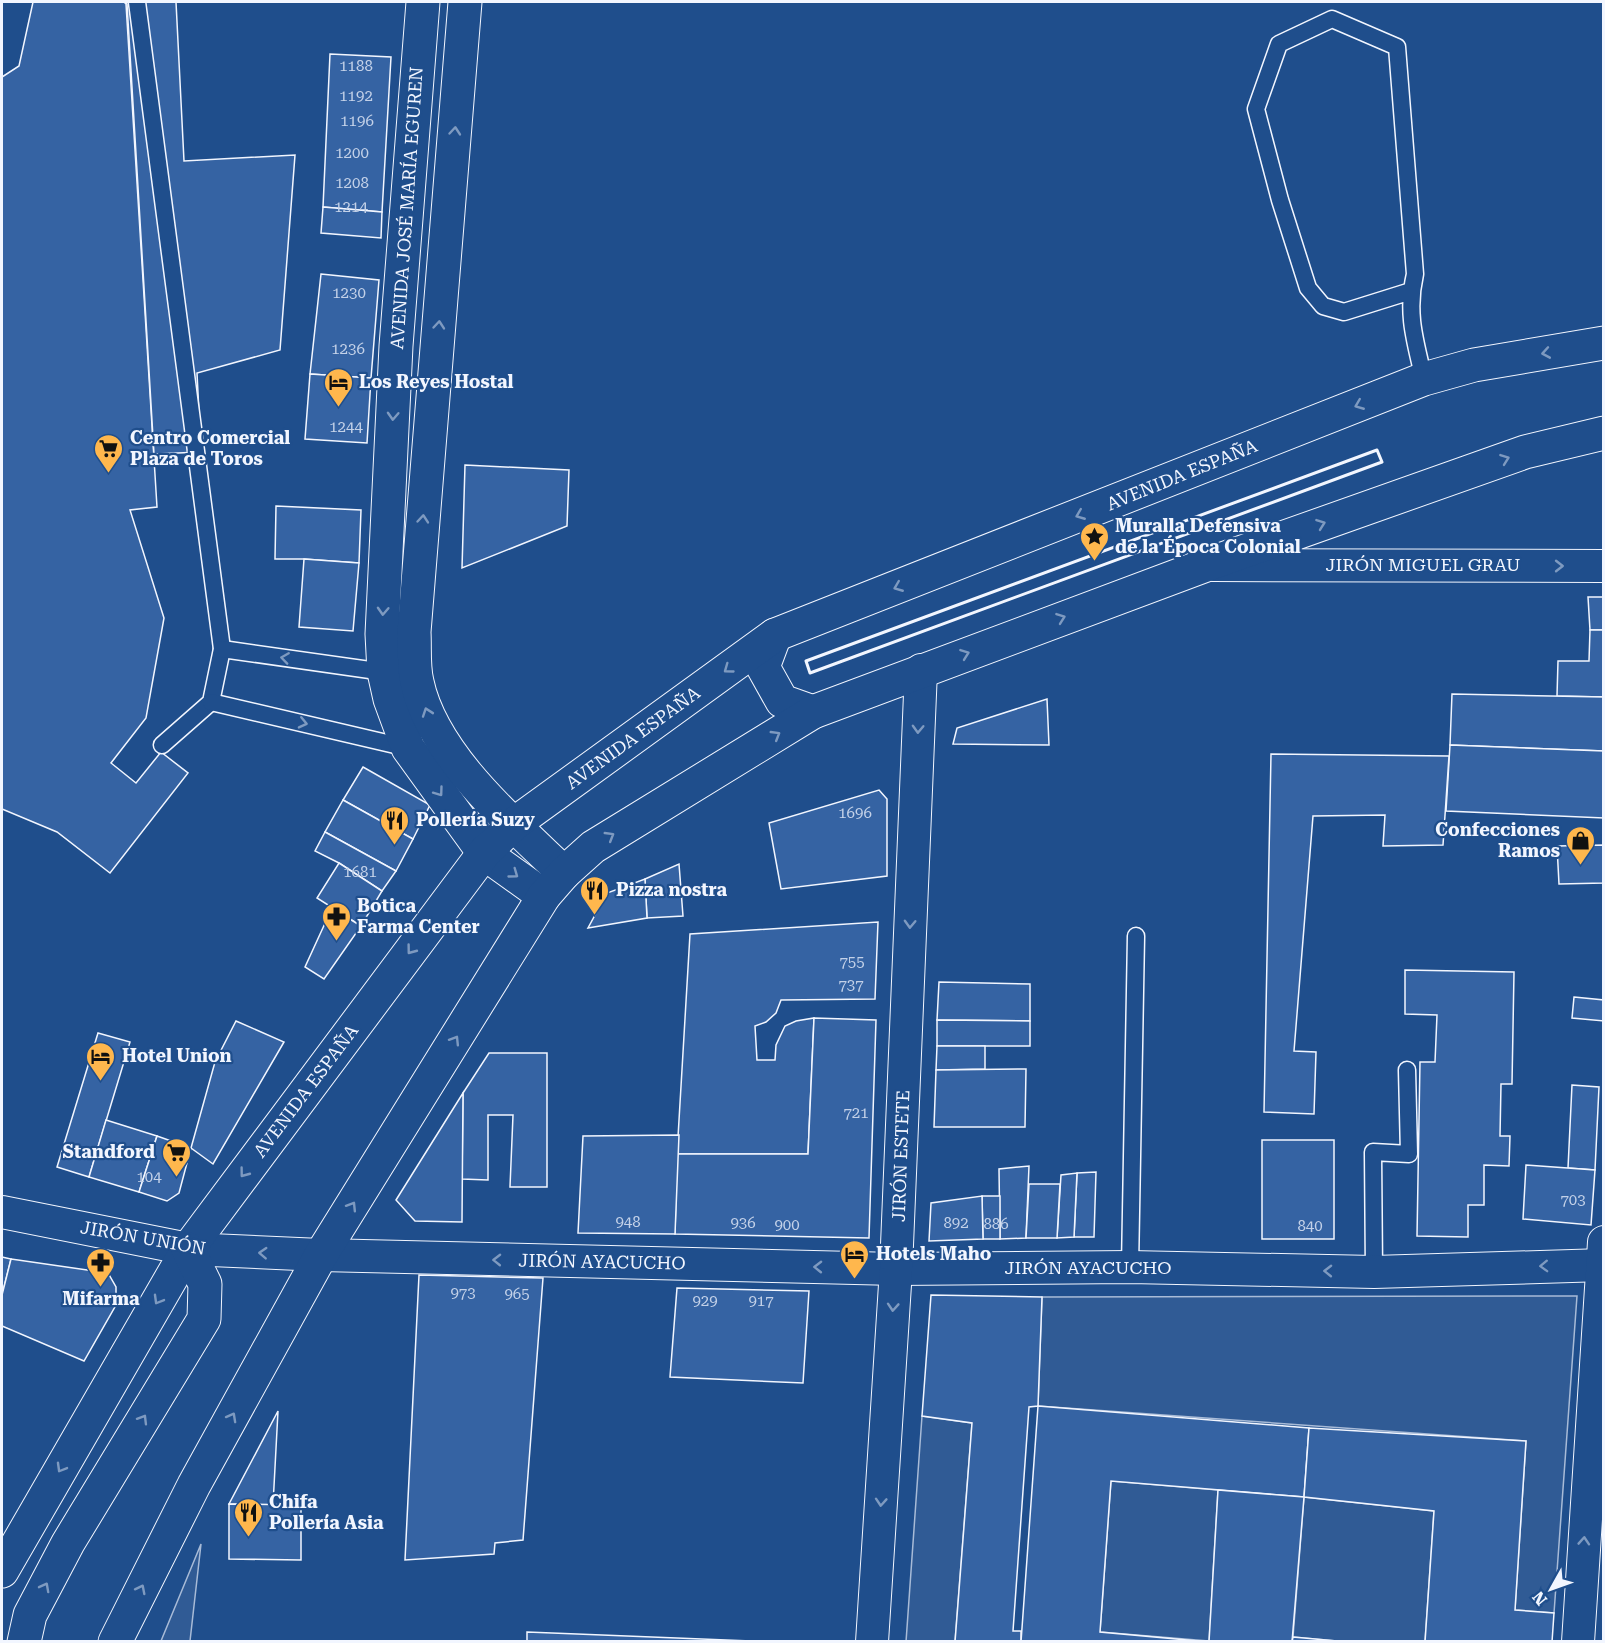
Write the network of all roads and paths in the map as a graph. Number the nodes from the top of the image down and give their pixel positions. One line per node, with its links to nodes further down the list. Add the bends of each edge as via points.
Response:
1 (137, 2): 11 (lane)
2 (423, 2): 13 (main road, AVENIDA JOSÉ MARÍA EGUREN, one-way to 13, via 396,346 382,634)
3 (465, 2): 18 (main road, one-way to 3, via 451,754 430,723 416,682 414,632)
4 (1411, 291): 4 (lane, via 1415,273 1397,47 1332,19 1279,44 1256,109 1280,200 1308,288 1323,306 1344,312); 6 (lane, via 1411,321)
5 (1604, 343): 6 (main road, AVENIDA ESPAÑA, one-way to 6, via 1474,365)
6 (1424, 379): 10 (main road, AVENIDA ESPAÑA, one-way to 10)
7 (1604, 433): 8 (main road, one-way to 7, via 1525,452)
8 (1206, 565): 9 (street, JIRÓN MIGUEL GRAU, one-way to 9); 12 (main road, one-way to 8)
9 (1604, 566)
10 (775, 635): 15 (main road, via 763,667 782,701); 18 (main road, AVENIDA ESPAÑA, one-way to 18)
11 (222, 649): 13 (lane, one-way to 11); 14 (lane)
12 (921, 670): 15 (main road); 28 (street, JIRÓN ESTETE, one-way to 28)
13 (384, 672): 17 (main road, AVENIDA JOSÉ MARÍA EGUREN)
14 (212, 702): 16 (lane); 17 (lane, one-way to 17)
15 (813, 712): 20 (main road, one-way to 15, via 593,847)
16 (162, 745)
17 (408, 748): 19 (main road, AVENIDA JOSÉ MARÍA EGUREN, one-way to 19)
18 (514, 824): 19 (main road, AVENIDA ESPAÑA); 20 (main road)
19 (484, 853): 20 (main road, AVENIDA JOSÉ MARÍA EGUREN, one-way to 20); 24 (main road, AVENIDA ESPAÑA, one-way to 24)
20 (554, 884): 25 (main road, one-way to 20)
21 (1136, 936): 27 (lane)
22 (1407, 1070): 29 (lane, via 1409,1154 1373,1152)
23 (2, 1212): 24 (street, JIRÓN UNIÓN)
24 (188, 1249): 25 (street, JIRÓN UNIÓN, one-way to 24); 30 (main road, AVENIDA ESPAÑA, one-way to 30); 31 (main road, one-way to 24, via 30,1615 68,1544 204,1319 205,1284)
25 (321, 1256): 28 (street, JIRÓN AYACUCHO, one-way to 25); 32 (main road, one-way to 25, via 194,1485)
26 (1603, 1257): 29 (street, JIRÓN AYACUCHO, one-way to 29); 34 (street, one-way to 26)
27 (1130, 1267): 28 (street, JIRÓN AYACUCHO); 29 (street, JIRÓN AYACUCHO, one-way to 27)
28 (896, 1269): 33 (street, JIRÓN ESTETE, one-way to 33)
29 (1374, 1272)
30 (2, 1571)
31 (24, 1641)
32 (115, 1641)
33 (872, 1641)
34 (1578, 1641)

